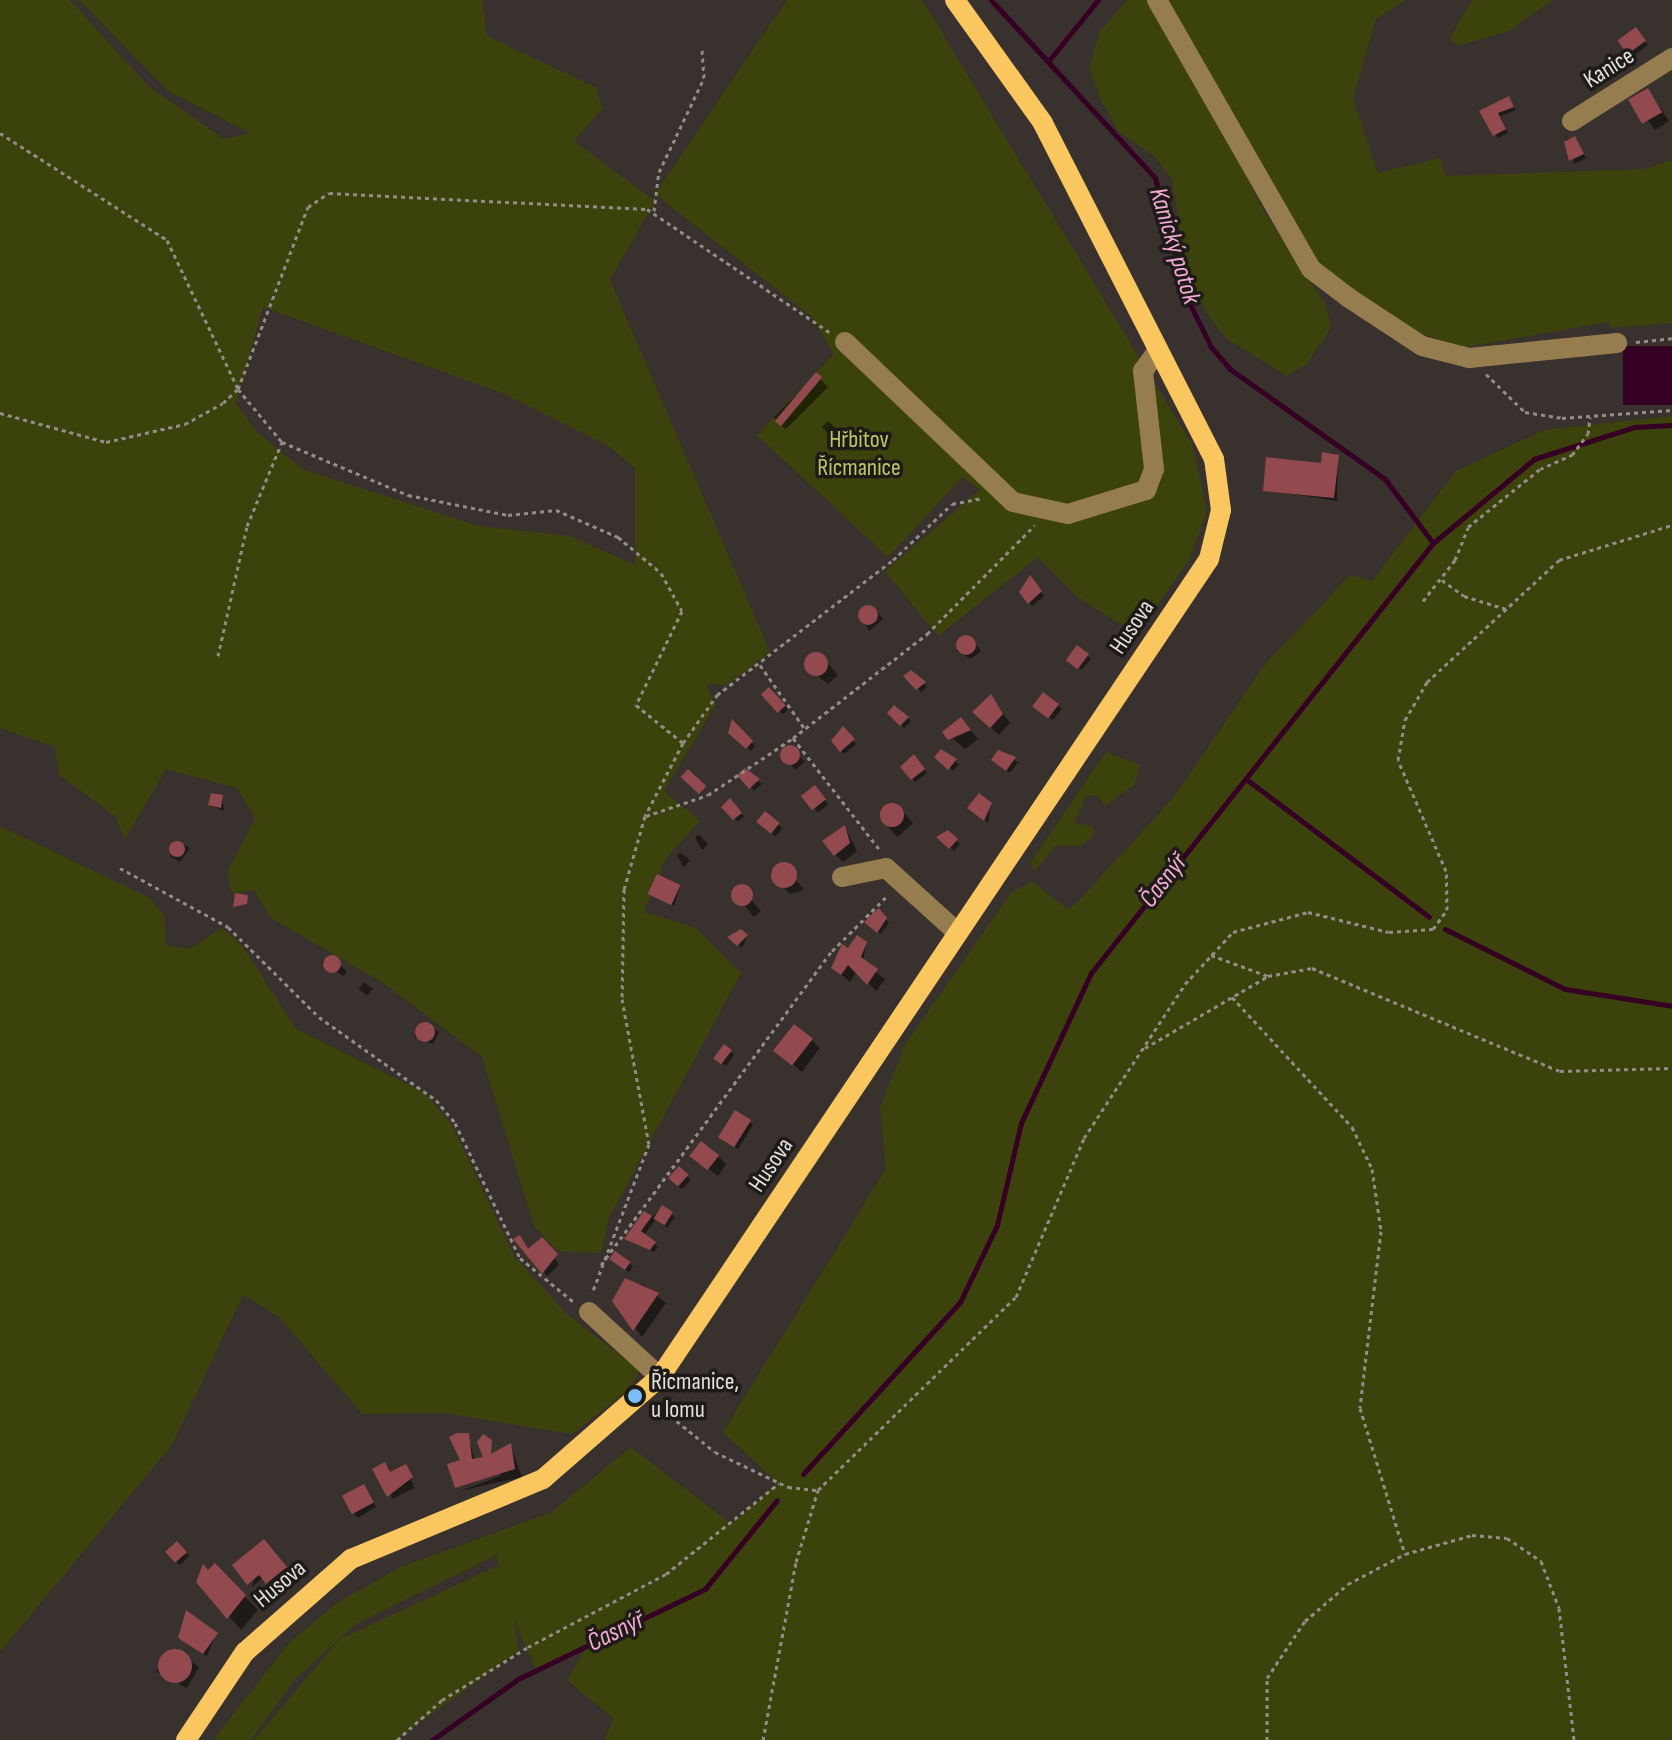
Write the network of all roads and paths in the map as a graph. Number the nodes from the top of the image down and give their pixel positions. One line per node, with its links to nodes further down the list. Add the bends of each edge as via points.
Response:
1 (955, 0): 11 (main road, Husova, via 1043,123)
2 (1157, 0): 12 (street, via 1311,269 1399,334)
3 (702, 47): 7 (path, via 704,78 659,172)
4 (1672, 58): 5 (street, Kanice)
5 (1572, 121)
6 (0, 133): 13 (path, via 167,240)
7 (655, 213): 9 (path); 13 (path, via 608,203 321,196 305,214)
8 (1672, 338): 10 (path)
9 (845, 342): 18 (street)
10 (1617, 343): 12 (street)
11 (1158, 350): 19 (street, via 1143,371 1154,469 1146,490 1068,514); 34 (main road, Husova, via 1214,459 1221,510 1209,559)
12 (1469, 358): 16 (path, via 1525,412)
13 (238, 389): 15 (path, via 185,424 106,442); 17 (path)
14 (1672, 410): 16 (path)
15 (0, 413)
16 (1590, 417): 21 (path, via 1588,434 1572,455 1540,469 1468,527)
17 (282, 442): 24 (path, via 247,526); 28 (path, via 408,495 508,515 556,510 618,537 661,573 682,611 636,705)
18 (1013, 502): 19 (street); 25 (path, via 952,504)
19 (1048, 510): 26 (path, via 937,625)
20 (1672, 525): 23 (path, via 1559,560)
21 (1442, 580): 22 (path); 23 (path, via 1464,596)
22 (1423, 601)
23 (1506, 609): 35 (path, via 1427,682 1398,745 1403,772 1446,871 1447,910 1433,929 1389,932 1308,912 1233,932)
24 (218, 656)
25 (760, 665): 26 (path); 28 (path, via 717,695)
26 (805, 729): 27 (path)
27 (793, 738): 29 (path, via 708,795); 31 (path, via 874,840)
28 (683, 743): 29 (path)
29 (645, 816): 40 (path, via 624,889 622,999 649,1144)
30 (120, 868): 41 (path, via 228,927 319,1017 436,1100 455,1123 520,1258)
31 (886, 868): 32 (street); 33 (street)
32 (842, 877)
33 (905, 882): 34 (street); 40 (path, via 832,951)
34 (958, 933): 42 (main road, Husova)
35 (1211, 955): 36 (path); 38 (path)
36 (1268, 976): 37 (path); 39 (path, via 1312,968 1560,1071)
37 (1232, 997): 38 (path); 46 (path, via 1352,1127 1372,1169 1381,1231 1360,1408)
38 (1142, 1049): 45 (path, via 1084,1138 1016,1297)
39 (1672, 1068)
40 (596, 1272): 41 (path)
41 (589, 1312): 42 (street)
42 (660, 1377): 43 (main road, Husova)
43 (644, 1395): 44 (path, via 715,1452); 47 (main road, Husova, via 543,1479 351,1559 245,1652)
44 (779, 1483): 45 (path); 48 (path, via 666,1574 466,1685)
45 (818, 1490): 49 (path, via 796,1562)
46 (1405, 1554): 50 (path, via 1348,1584 1305,1621 1267,1678); 51 (path, via 1472,1535 1507,1538 1541,1561 1559,1608)
47 (186, 1740)
48 (397, 1740)
49 (763, 1740)
50 (1267, 1740)
51 (1574, 1740)

